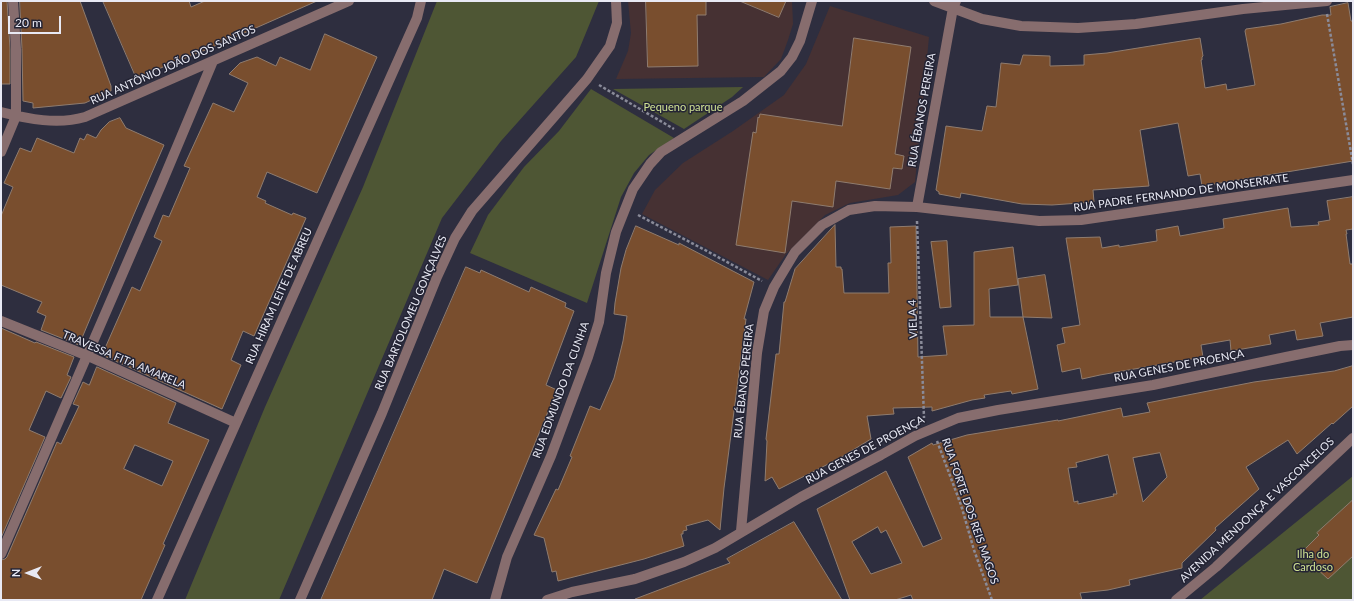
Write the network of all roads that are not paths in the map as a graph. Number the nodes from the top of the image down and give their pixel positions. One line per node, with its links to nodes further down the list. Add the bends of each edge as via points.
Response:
1 (13, 1): 11 (street)
2 (349, 1): 9 (street, RUA ANTÔNIO JOÃO DOS SANTOS)
3 (421, 1): 18 (street, RUA HIRAM LEITE DE ABREU, via 416,18)
4 (616, 1): 24 (street, RUA BARTOLOMEU GONÇALVES, via 617,23 610,46 587,79 472,211 456,238 437,277 382,413)
5 (812, 1): 25 (street, RUA EDMUNDO DA CUNHA, via 800,41 781,71 743,101 661,152 633,189 616,232 606,273 599,322 588,357 551,456 507,557)
6 (934, 1): 8 (street)
7 (1326, 1): 8 (street, via 1243,9 1136,24 1078,28 1021,26 982,19)
8 (955, 4): 14 (street, RUA ÉBANOS PEREIRA)
9 (213, 61): 11 (street, RUA ANTÔNIO JOÃO DOS SANTOS, via 75,120 41,120); 17 (street)
10 (1, 112): 11 (street, RUA ANTÔNIO JOÃO DOS SANTOS)
11 (16, 116): 12 (street)
12 (1, 152)
13 (1353, 180): 14 (street, RUA PADRE FERNANDO DE MONSERRATE, via 1081,220 1040,221)
14 (917, 207): 20 (street, RUA ÉBANOS PEREIRA, via 875,206 849,210 822,225 795,252 774,288 764,311 757,353)
15 (1, 321): 17 (street, TRAVESSA FITA AMARELA)
16 (1353, 345): 20 (street, RUA GENES DE PROENÇA, via 1153,385 958,418 915,436)
17 (88, 356): 18 (street, TRAVESSA FITA AMARELA); 21 (street)
18 (236, 423): 23 (street, RUA HIRAM LEITE DE ABREU)
19 (1353, 438): 27 (street, AVENIDA MENDONÇA E VASCONCELOS, via 1216,567)
20 (741, 531): 22 (street, RUA GENES DE PROENÇA, via 715,548 684,562)
21 (1, 554)
22 (573, 596): 26 (street, RUA GENES DE PROENÇA)
23 (157, 600)
24 (300, 600)
25 (495, 600)
26 (547, 600)
27 (1176, 600)

